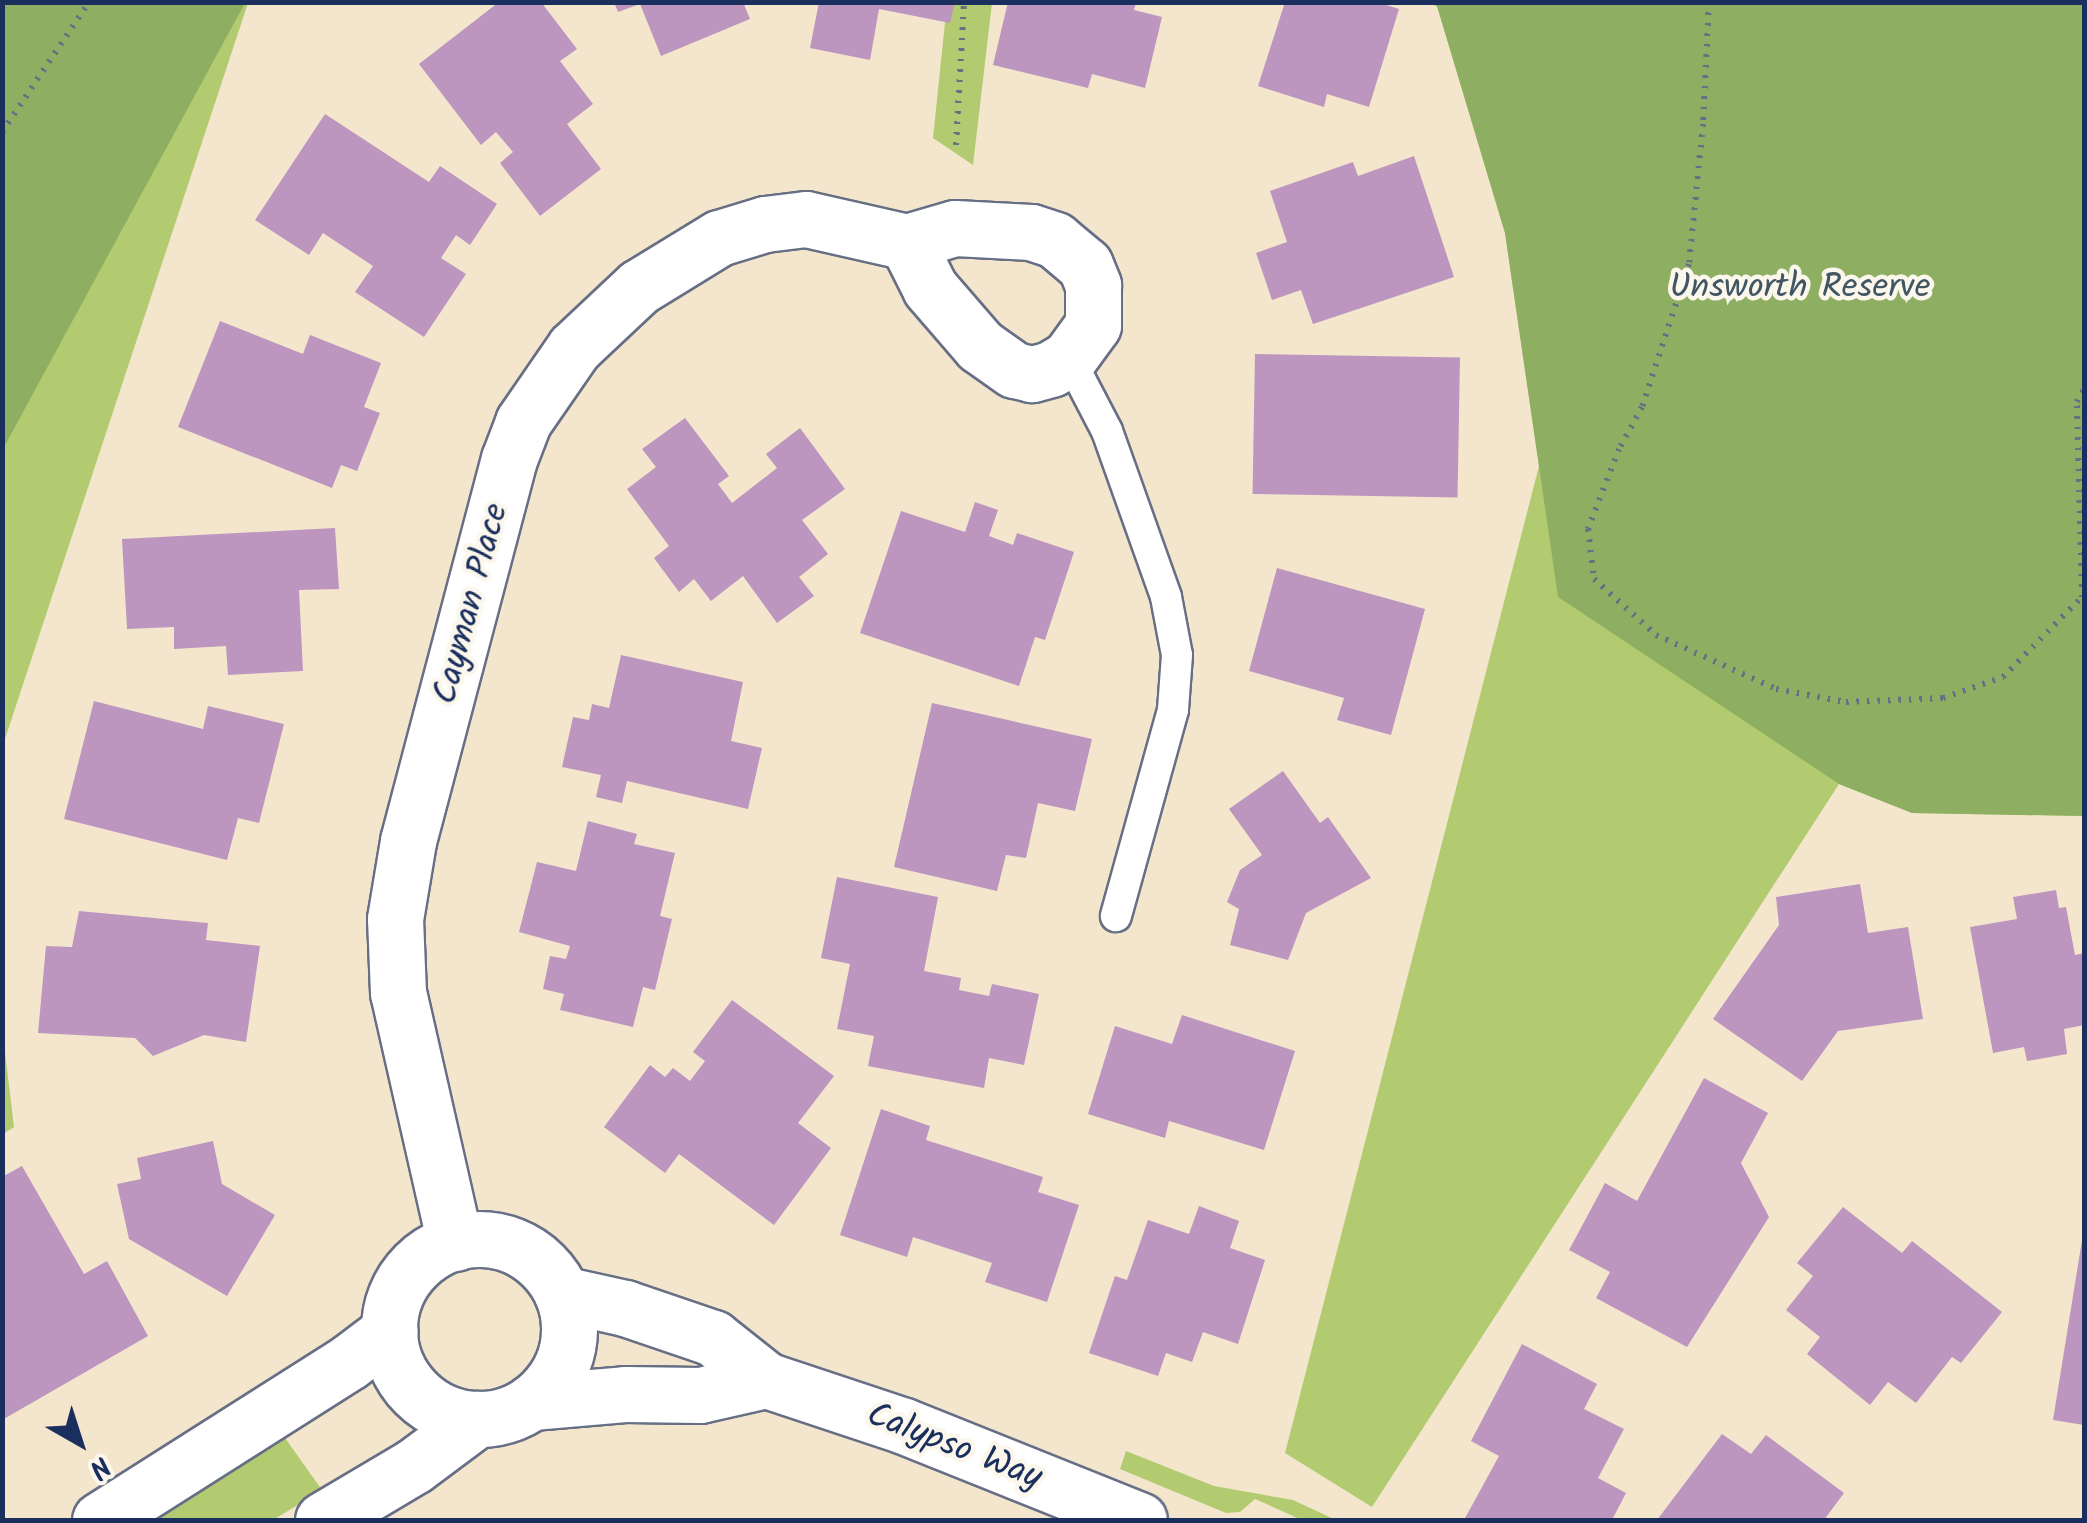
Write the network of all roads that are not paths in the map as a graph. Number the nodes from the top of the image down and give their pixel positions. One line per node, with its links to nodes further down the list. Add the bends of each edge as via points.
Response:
1 (907, 242): 2 (street, via 930,288 997,360 1032,374); 2 (street, Cayman Place, via 992,226 1031,232 1071,251 1090,275 1095,306 1093,325); 4 (street, Cayman Place, via 806,220 719,238 682,257 606,316 574,348 523,422 408,841 395,918 398,992)
2 (1068, 358): 3 (lane, via 1106,431 1166,597 1177,655 1173,710)
3 (1116, 916)
4 (455, 1243): 5 (street, via 476,1239 518,1248 552,1275); 6 (street, via 408,1275)
5 (562, 1294): 7 (street, Calypso Way, via 713,1338); 8 (street, via 566,1354)
6 (390, 1330): 9 (street, via 398,1368 422,1400); 10 (street)
7 (766, 1380): 8 (street, via 700,1395); 12 (street, Calypso Way, via 904,1426)
8 (532, 1402): 9 (street)
9 (478, 1419): 11 (street)
10 (100, 1520)
11 (323, 1520)
12 (1139, 1520)

